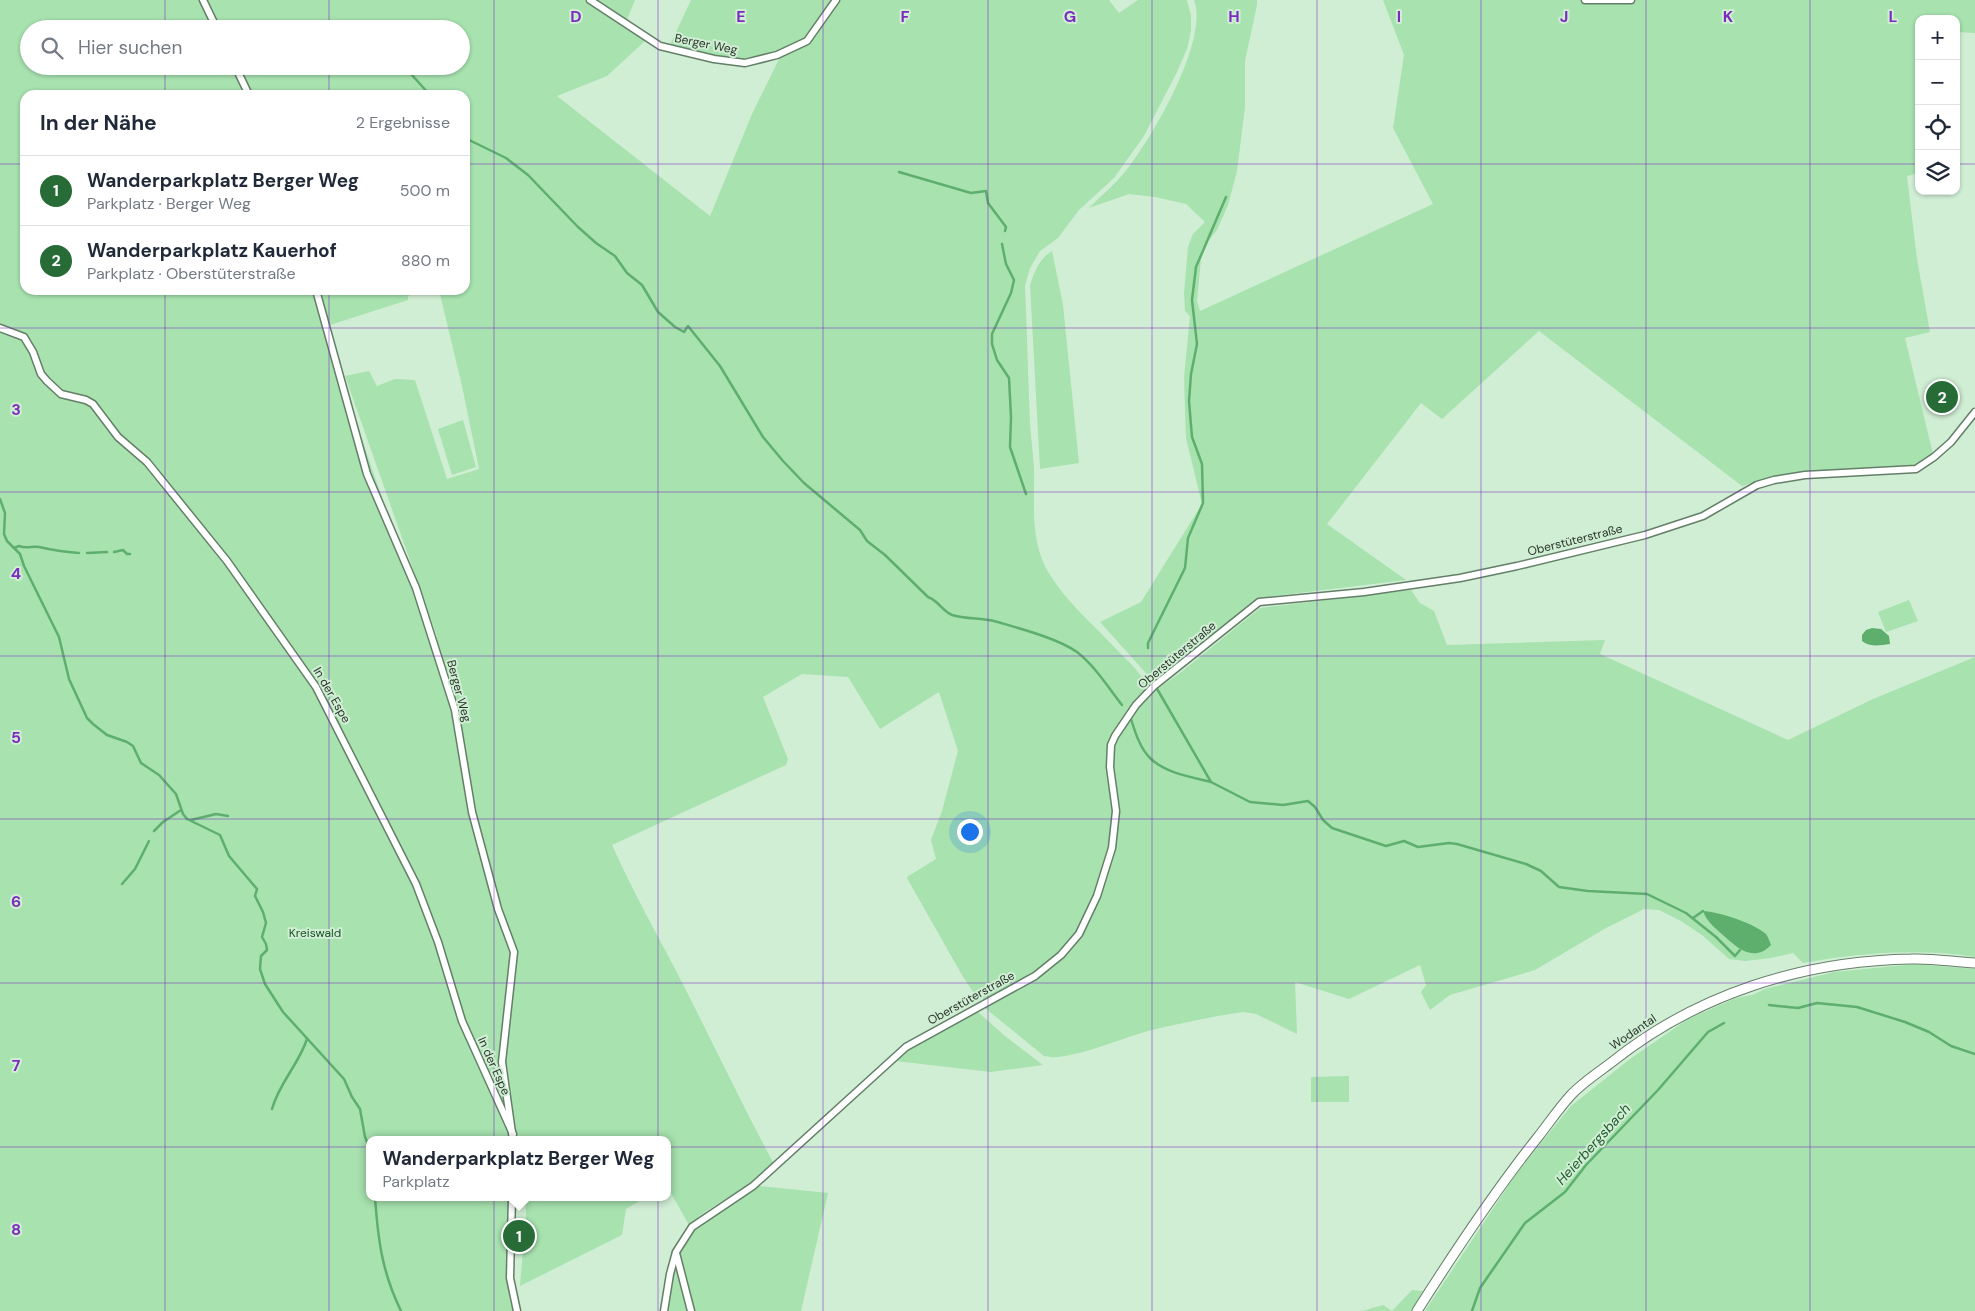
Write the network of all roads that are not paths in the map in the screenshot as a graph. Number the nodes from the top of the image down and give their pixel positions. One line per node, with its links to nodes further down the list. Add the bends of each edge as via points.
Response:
1 (203, 0): 6 (street)
2 (590, 0): 3 (street, Berger Weg, via 660,46 714,60 745,63 777,56 807,41)
3 (836, 0)
4 (1584, 0): 5 (street)
5 (1631, 0)
6 (213, 20)
7 (239, 75): 8 (street)
8 (247, 90)
9 (317, 295): 13 (street, Berger Weg, via 367,474 416,588 455,710 472,812 498,909 514,952 502,1062)
10 (0, 328): 14 (street, In der Espe, via 24,337 47,381 61,394 93,404 118,437 147,462 227,561 316,687 416,884 462,1021)
11 (1975, 412): 16 (street, Oberstüterstraße, via 1951,442 1916,469 1805,475 1774,480 1757,485 1703,516 1517,566 1364,592 1259,602 1154,686 1136,705 1115,736 1111,745 1110,768 1116,811 1112,848 1097,896 1079,934 1061,955 1035,976 906,1047 753,1186 692,1226)
12 (1975, 964): 20 (main road, Wodantal, via 1912,959 1834,965 1739,989 1688,1012 1638,1043 1571,1094 1514,1166)
13 (513, 1136)
14 (513, 1136)
15 (512, 1201): 17 (street, via 510,1278)
16 (676, 1252): 18 (street, Oberstüterstraße); 19 (street)
17 (517, 1311)
18 (664, 1311)
19 (691, 1311)
20 (1417, 1311)

